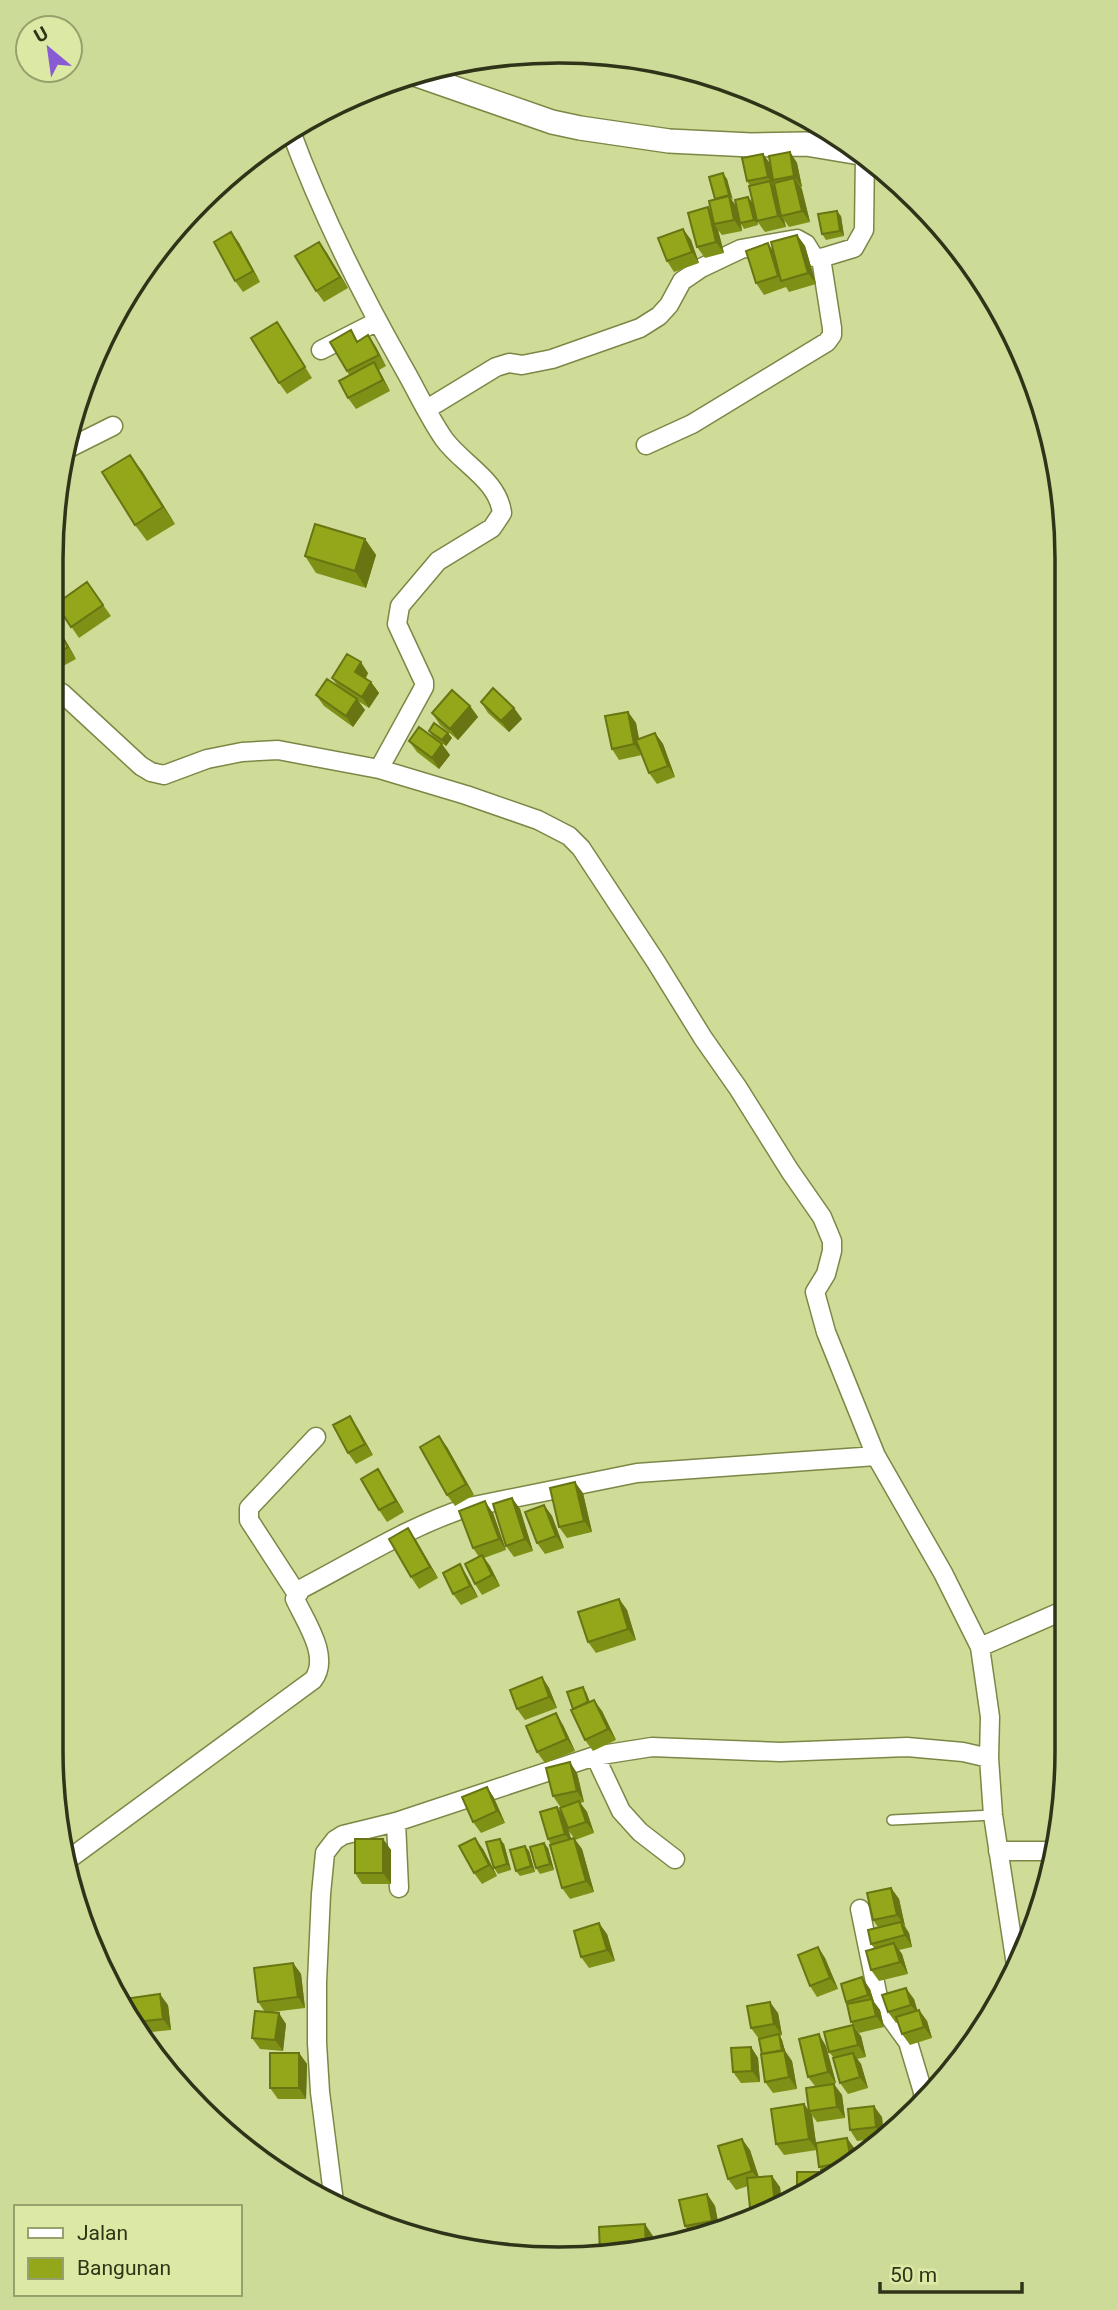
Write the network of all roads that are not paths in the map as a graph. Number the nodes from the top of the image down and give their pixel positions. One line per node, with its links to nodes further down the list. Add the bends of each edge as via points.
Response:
1 (431, 80): 3 (street, via 580,128 669,141 806,144)
2 (294, 140): 6 (street, via 334,235)
3 (839, 150)
4 (865, 168): 5 (street, via 864,230 853,248)
5 (821, 258): 8 (street, via 814,257 797,239 741,249 682,281 659,316 640,328 552,359 496,367); 11 (street, via 832,328 827,342 692,424)
6 (378, 321): 7 (street); 8 (street)
7 (321, 350)
8 (427, 409): 13 (street, via 443,438 488,483 502,513 492,527 438,561 400,606 397,624 424,685)
9 (113, 426): 10 (street)
10 (77, 445)
11 (646, 445)
12 (63, 694): 13 (street, via 151,772 164,775 207,758 278,750)
13 (379, 769): 15 (street, via 538,820 569,836 581,848 822,1217 832,1251 816,1297)
14 (316, 1437): 16 (street, via 249,1508 249,1520)
15 (876, 1457): 16 (street, via 637,1473 469,1507 404,1533); 18 (street)
16 (297, 1594): 26 (street, via 317,1647 319,1672 313,1680)
17 (1055, 1614): 18 (street)
18 (981, 1647): 20 (street, via 990,1717)
19 (596, 1756): 20 (street, via 652,1747 780,1752 907,1747); 23 (street); 27 (street, via 621,1811)
20 (989, 1758): 21 (street)
21 (993, 1815): 22 (lane); 24 (street)
22 (892, 1820)
23 (396, 1822): 28 (street); 32 (street, via 343,1835 325,1853 317,2043)
24 (998, 1851): 25 (street); 30 (street)
25 (1044, 1851)
26 (75, 1855)
27 (675, 1858)
28 (399, 1888)
29 (860, 1909): 31 (street, via 879,2002 908,2042)
30 (1013, 1949)
31 (922, 2089)
32 (333, 2192)

